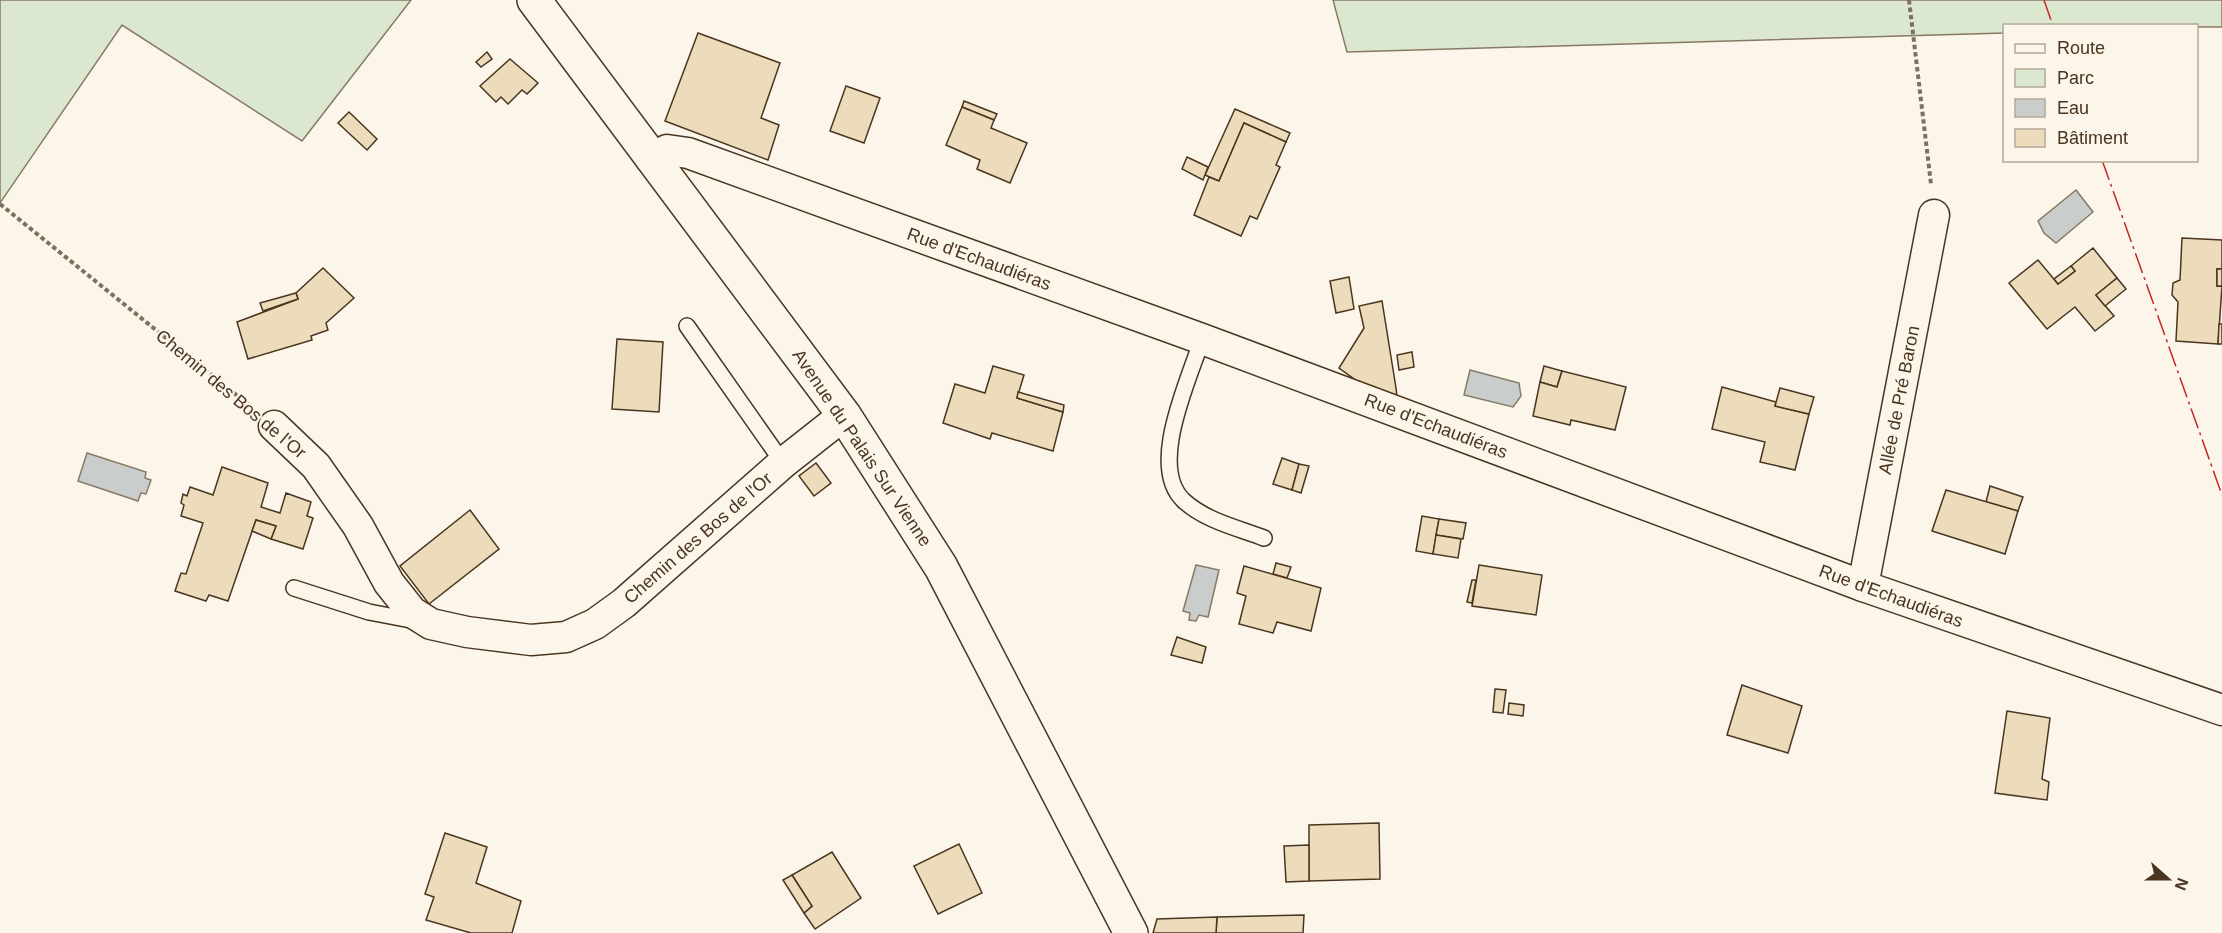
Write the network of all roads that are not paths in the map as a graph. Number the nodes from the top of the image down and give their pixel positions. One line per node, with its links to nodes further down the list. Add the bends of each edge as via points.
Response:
1 (534, 0): 2 (main road, Avenue du Palais Sur Vienne)
2 (651, 159): 5 (street, Rue d'Echaudiéras, via 667,150 688,153); 6 (main road, Avenue du Palais Sur Vienne)
3 (1935, 215): 10 (street, Allée de Pré Baron)
4 (687, 326): 8 (lane)
5 (1202, 339): 9 (lane, via 1173,428 1171,484 1185,501 1211,518); 10 (street, Rue d'Echaudiéras)
6 (844, 415): 8 (street, Chemin des Bos de l'Or); 14 (main road, Avenue du Palais Sur Vienne, via 941,567)
7 (274, 426): 12 (street, Chemin des Bos de l'Or, via 316,466 358,526 389,583 412,612)
8 (783, 463): 12 (street, Chemin des Bos de l'Or, via 624,603 566,638 531,640)
9 (1264, 538)
10 (1863, 586): 13 (street, Rue d'Echaudiéras)
11 (294, 588): 12 (lane, via 369,612)
12 (431, 624)
13 (2222, 710)
14 (1131, 933)

